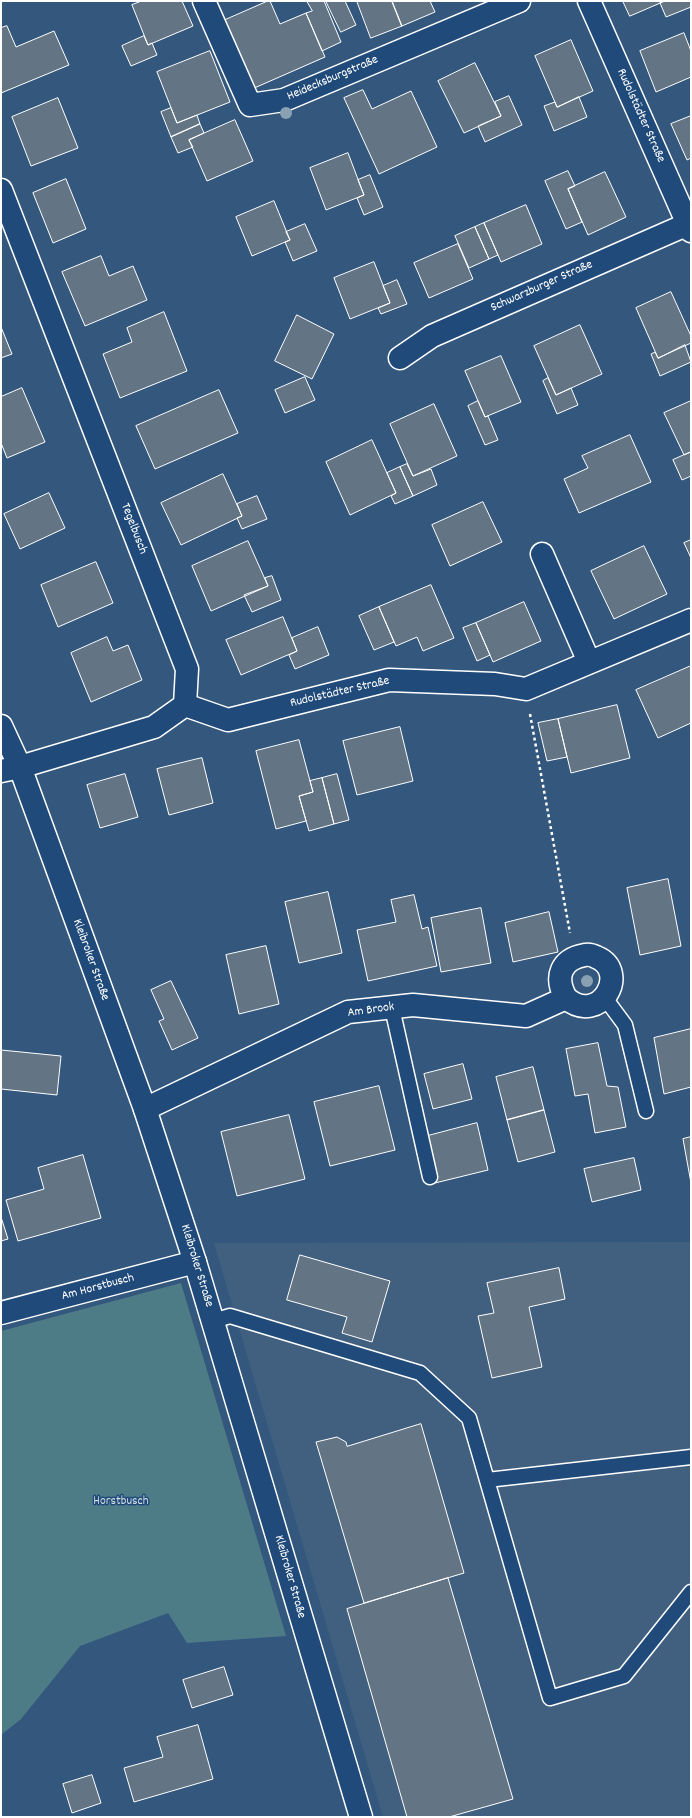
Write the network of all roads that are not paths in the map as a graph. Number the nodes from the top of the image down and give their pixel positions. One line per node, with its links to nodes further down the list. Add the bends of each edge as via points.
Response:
1 (204, 1): 2 (street, Heidecksburgstraße, via 250,105 284,100)
2 (518, 1)
3 (589, 1): 5 (street, Rudolstädter Straße)
4 (1, 190): 10 (street, Tegelbusch, via 187,669)
5 (689, 228): 6 (street, Schwarzburger Straße, via 432,336)
6 (400, 358)
7 (542, 554): 9 (street)
8 (691, 620): 9 (street)
9 (589, 662): 10 (street, Rudolstädter Straße, via 526,690 495,684 389,680 228,720)
10 (185, 704): 12 (street, via 154,727)
11 (1, 726): 12 (street, Kleibroker Straße)
12 (10, 769): 16 (street, Kleibroker Straße)
13 (566, 998): 14 (street, via 582,1007 592,1006); 14 (street, via 560,989 560,976 564,964 575,956 589,954 602,960 610,972 612,986); 15 (street, Am Brook, via 526,1016 412,1005)
14 (605, 998): 17 (lane, via 625,1025)
15 (392, 1008): 16 (street, Am Brook, via 348,1012); 18 (lane)
16 (145, 1109): 19 (street, Kleibroker Straße)
17 (646, 1111)
18 (430, 1177)
19 (195, 1262): 20 (street, Am Horstbusch); 21 (street, Kleibroker Straße)
20 (1, 1313)
21 (213, 1321): 23 (lane, via 230,1316 420,1373 469,1418); 25 (street, Kleibroker Straße)
22 (691, 1457): 23 (lane)
23 (487, 1480): 24 (lane, via 550,1698 624,1676)
24 (691, 1592)
25 (361, 1817)

